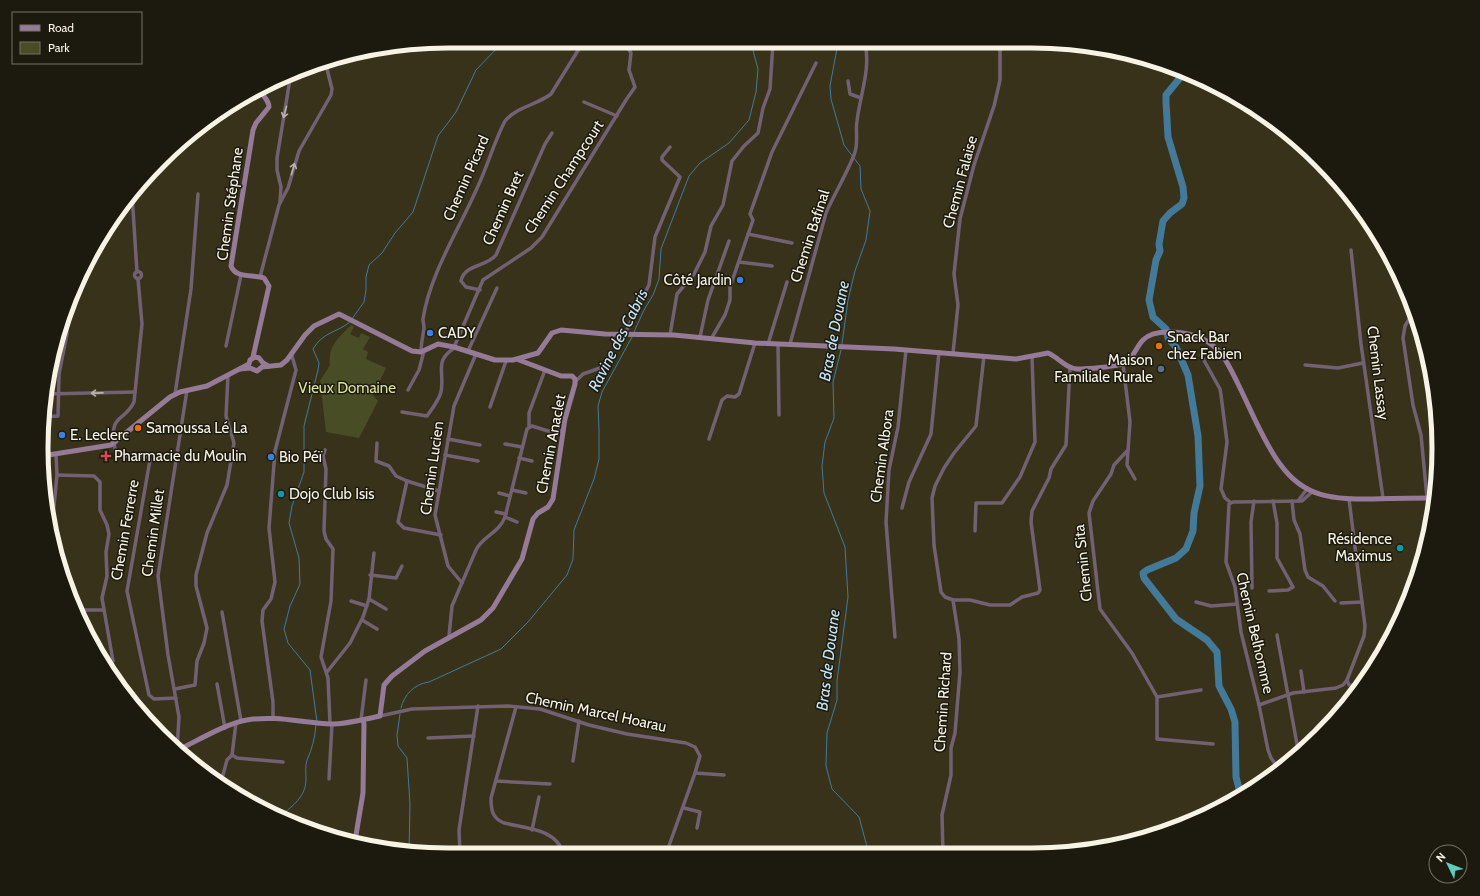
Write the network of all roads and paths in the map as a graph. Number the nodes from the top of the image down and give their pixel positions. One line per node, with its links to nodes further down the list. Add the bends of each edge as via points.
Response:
1 (580, 48): 43 (street, Chemin Picard, via 551,94 511,115 505,121 479,186 437,273 423,318)
2 (628, 48): 13 (street, Chemin Champcourt, via 632,53 629,70 635,87)
3 (773, 48): 33 (street, via 770,88 758,134 732,161 723,205 711,226 706,252 694,274 677,294)
4 (866, 48): 11 (street, Chemin Bafinal, via 867,57)
5 (1000, 48): 46 (street, Chemin Falaise, via 1000,80 997,94 974,164 960,219 954,274 958,305)
6 (816, 63): 19 (street, via 772,152 750,214 753,220)
7 (326, 67): 18 (street, one-way to 7, via 288,188 299,151 331,95)
8 (290, 80): 18 (street, one-way to 18, via 277,158 281,187)
9 (848, 80): 11 (street, via 850,94)
10 (263, 94): 25 (main road, Chemin Stéphane, via 269,107 254,126 251,137 231,266)
11 (861, 98): 39 (street, Chemin Bafinal, via 855,154 826,213)
12 (584, 102): 13 (street)
13 (617, 116): 29 (street, Chemin Champcourt, via 542,237 505,267 486,277)
14 (552, 133): 29 (street, Chemin Bret, via 496,255 462,275 464,285)
15 (670, 147): 32 (street, via 662,156 662,160 680,177 655,237 649,285)
16 (198, 194): 70 (street, via 190,294)
17 (133, 202): 67 (street, via 137,272 141,274 138,279 142,324)
18 (279, 205): 26 (street)
19 (748, 234): 21 (street); 23 (street)
20 (729, 241): 34 (street, via 708,300)
21 (792, 243)
22 (1350, 250): 55 (street, Chemin Lassay)
23 (739, 262): 24 (street); 35 (street, via 730,287 730,300 725,315)
24 (772, 266)
25 (240, 275): 26 (main road, Chemin Stéphane); 40 (street)
26 (260, 277): 48 (main road, via 268,283 269,293)
27 (786, 282): 37 (street)
28 (497, 288): 44 (street)
29 (480, 290): 41 (street, Chemin Champcourt)
30 (1410, 317): 102 (street, via 1405,326 1403,338 1413,405 1421,435)
31 (67, 327): 68 (street, via 59,374)
32 (626, 335): 33 (main road); 53 (main road, via 556,331 538,353)
33 (670, 335): 34 (main road)
34 (700, 337): 35 (main road)
35 (711, 339): 36 (main road)
36 (755, 343): 37 (main road); 78 (street, via 739,394 735,397 726,396 722,400)
37 (768, 344): 38 (main road)
38 (778, 344): 39 (main road); 73 (street)
39 (790, 344): 42 (main road)
40 (226, 346)
41 (455, 347): 43 (main road, via 438,344); 44 (main road); 72 (street, Chemin Champcourt, via 443,358 440,375 441,393 427,416)
42 (906, 350): 45 (main road); 138 (street, Chemin Albora, via 898,427 889,470 886,522)
43 (422, 351): 50 (main road, via 412,351 386,340 339,314 314,326); 66 (street, Chemin Picard, via 419,370)
44 (468, 351): 47 (main road)
45 (939, 352): 46 (main road); 108 (street, via 931,434 909,482)
46 (952, 353): 51 (main road)
47 (476, 354): 54 (main road); 77 (street, Chemin Lucien, via 454,406)
48 (255, 355): 57 (main road); 59 (main road)
49 (1201, 355): 107 (street, via 1220,389 1227,442 1221,488 1225,498)
50 (292, 356): 57 (main road, via 281,364); 156 (street, via 296,370 275,451 269,528 275,582 271,599 262,615)
51 (984, 356): 52 (main road, via 1016,359); 122 (street, via 976,426 944,468 932,498 934,545 941,592)
52 (1032, 357): 61 (main road, via 1048,353); 113 (street, via 1035,442 1020,478 1002,503 976,503)
53 (518, 360): 54 (main road); 62 (main road, Chemin Anaclet)
54 (506, 361): 71 (street)
55 (1363, 363): 58 (street, via 1338,368); 101 (street, Chemin Lassay)
56 (1124, 364): 61 (main road, via 1079,369); 85 (street, via 1130,422); 97 (main road, via 1130,360 1144,338 1156,334 1191,334 1211,344 1226,359 1277,460 1291,477)
57 (265, 365): 59 (main road, via 257,371)
58 (1305, 365)
59 (250, 366): 63 (main road)
60 (604, 367): 64 (street, via 583,374)
61 (1070, 367): 122 (street, via 1066,445 1056,458 1032,510 1031,522 1040,590 1010,605)
62 (545, 370): 64 (main road, Chemin Anaclet, via 561,376 572,376); 75 (street, via 529,413)
63 (228, 375): 65 (main road, via 207,386); 146 (street, via 226,416 234,443 229,478 207,533 195,581 207,624 205,640 197,661 195,685)
64 (576, 381): 76 (main road, Chemin Anaclet)
65 (188, 390): 70 (main road); 146 (street, Chemin Millet, via 158,576)
66 (408, 390)
67 (135, 392): 68 (street, one-way to 68); 79 (street, via 132,406 114,425)
68 (59, 393): 69 (street); 74 (street, via 58,416)
69 (51, 394)
70 (175, 394): 79 (main road)
71 (490, 407)
72 (402, 412)
73 (779, 414)
74 (49, 417)
75 (529, 426): 76 (street, via 548,431); 83 (street)
76 (563, 431): 137 (main road, Chemin Anaclet, via 553,499 548,507 533,519 525,552 517,568 487,614 473,625)
77 (448, 439): 82 (street); 88 (street, Chemin Lucien)
78 (709, 439)
79 (114, 443): 86 (main road); 151 (street, Chemin Ferrerre, via 118,456 144,456 150,460 127,591 148,692 154,699)
80 (377, 443): 94 (street, via 376,461 389,466 396,476)
81 (505, 444): 83 (street)
82 (480, 445)
83 (522, 447): 89 (street)
84 (325, 450): 141 (street, via 324,531 333,549 331,601 321,656)
85 (1128, 450): 93 (street, via 1127,465); 149 (street, Chemin Sita, via 1114,465 1089,513 1099,603)
86 (56, 454): 87 (main road); 92 (street)
87 (48, 455)
88 (445, 455): 90 (street); 96 (street, Chemin Lucien)
89 (519, 458): 91 (street); 95 (street)
90 (478, 460)
91 (532, 461)
92 (57, 475): 109 (street); 131 (street, via 94,476 100,482 100,510 109,534)
93 (1135, 479)
94 (407, 481): 96 (street); 114 (street, via 399,525)
95 (512, 490): 99 (street); 100 (street)
96 (439, 491): 114 (street, Chemin Lucien, via 435,515)
97 (1309, 491): 103 (main road, via 1325,497); 106 (street, via 1305,499)
98 (499, 493): 100 (street)
99 (526, 493)
100 (510, 496): 111 (street)
101 (1383, 498): 102 (main road); 103 (main road)
102 (1427, 498)
103 (1349, 500): 126 (street)
104 (1254, 501): 105 (street); 107 (street); 119 (street, via 1251,522)
105 (1274, 501): 106 (street); 120 (street, via 1277,558 1293,587 1288,590)
106 (1292, 501): 124 (street, via 1308,577 1323,586)
107 (1232, 502): 128 (street, Chemin Belhomme, via 1225,558 1235,587)
108 (902, 508)
109 (53, 512)
110 (496, 512): 111 (street)
111 (506, 516): 112 (street); 118 (street, via 500,528 478,546)
112 (517, 522)
113 (975, 531)
114 (441, 535): 118 (street, Chemin Lucien, via 448,566)
115 (374, 553): 117 (street)
116 (402, 566): 117 (street, via 396,578)
117 (370, 575): 121 (street)
118 (462, 583): 137 (street, via 452,606)
119 (1252, 588)
120 (1269, 591)
121 (369, 600): 129 (street); 130 (street)
122 (952, 600): 188 (street, Chemin Richard, via 959,638 960,672 955,733 951,748 951,775 942,814)
123 (351, 601): 129 (street)
124 (1335, 601)
125 (1196, 602): 128 (street, via 1211,606)
126 (1362, 602): 127 (street); 143 (street, via 1365,631)
127 (1341, 603)
128 (1236, 604): 152 (street, Chemin Belhomme)
129 (367, 606): 134 (street)
130 (386, 609)
131 (103, 610): 132 (street); 139 (street)
132 (83, 612)
133 (222, 612): 159 (street)
134 (362, 620): 135 (street); 141 (street, via 350,642)
135 (377, 629)
136 (1277, 634): 150 (street)
137 (449, 636): 155 (main road, Chemin Anaclet, via 387,681 383,689)
138 (895, 637)
139 (113, 660)
140 (1301, 671): 148 (street)
141 (327, 672): 160 (street)
142 (366, 680): 157 (street)
143 (1347, 680): 145 (street, via 1349,685); 148 (street, via 1336,688)
144 (217, 684): 161 (street)
145 (1354, 685)
146 (175, 689): 151 (street, Chemin Millet)
147 (1201, 690): 149 (street)
148 (1304, 692): 150 (street, via 1293,693)
149 (1157, 697): 165 (street, Chemin Sita, via 1157,739)
150 (1287, 697): 152 (street); 167 (street)
151 (176, 698): 164 (street, Chemin Millet)
152 (1259, 705): 171 (street, Chemin Belhomme, via 1268,750)
153 (478, 706): 154 (street, Chemin Marcel Hoarau); 155 (street, Chemin Marcel Hoarau, via 401,710); 162 (street)
154 (516, 707): 158 (street, Chemin Marcel Hoarau, via 540,709); 176 (street)
155 (380, 716): 157 (main road)
156 (273, 717): 159 (main road); 160 (main road)
157 (362, 720): 160 (main road); 184 (main road, via 363,793)
158 (579, 721): 169 (street); 172 (street, Chemin Marcel Hoarau, via 627,734 686,743 696,747 700,756)
159 (238, 722): 161 (main road); 168 (street)
160 (331, 724): 175 (street)
161 (225, 728): 166 (main road)
162 (474, 736): 163 (street); 185 (street, via 459,830)
163 (428, 738)
164 (178, 744)
165 (1213, 744)
166 (183, 748)
167 (1297, 748)
168 (232, 755): 170 (street, via 237,758); 173 (street)
169 (573, 761)
170 (283, 762)
171 (1276, 765)
172 (696, 773): 174 (street); 179 (street, Chemin Marcel Hoarau)
173 (220, 776)
174 (724, 776)
175 (329, 780)
176 (496, 781): 177 (street); 183 (street, via 491,809 494,817 504,823)
177 (550, 784)
178 (539, 797): 183 (street)
179 (684, 808): 181 (street); 187 (street, Chemin Marcel Hoarau)
180 (703, 808): 181 (street)
181 (700, 812): 182 (street)
182 (697, 828)
183 (532, 830): 186 (street, via 548,834)
184 (356, 837)
185 (460, 848)
186 (562, 848)
187 (668, 848)
188 (943, 848)

